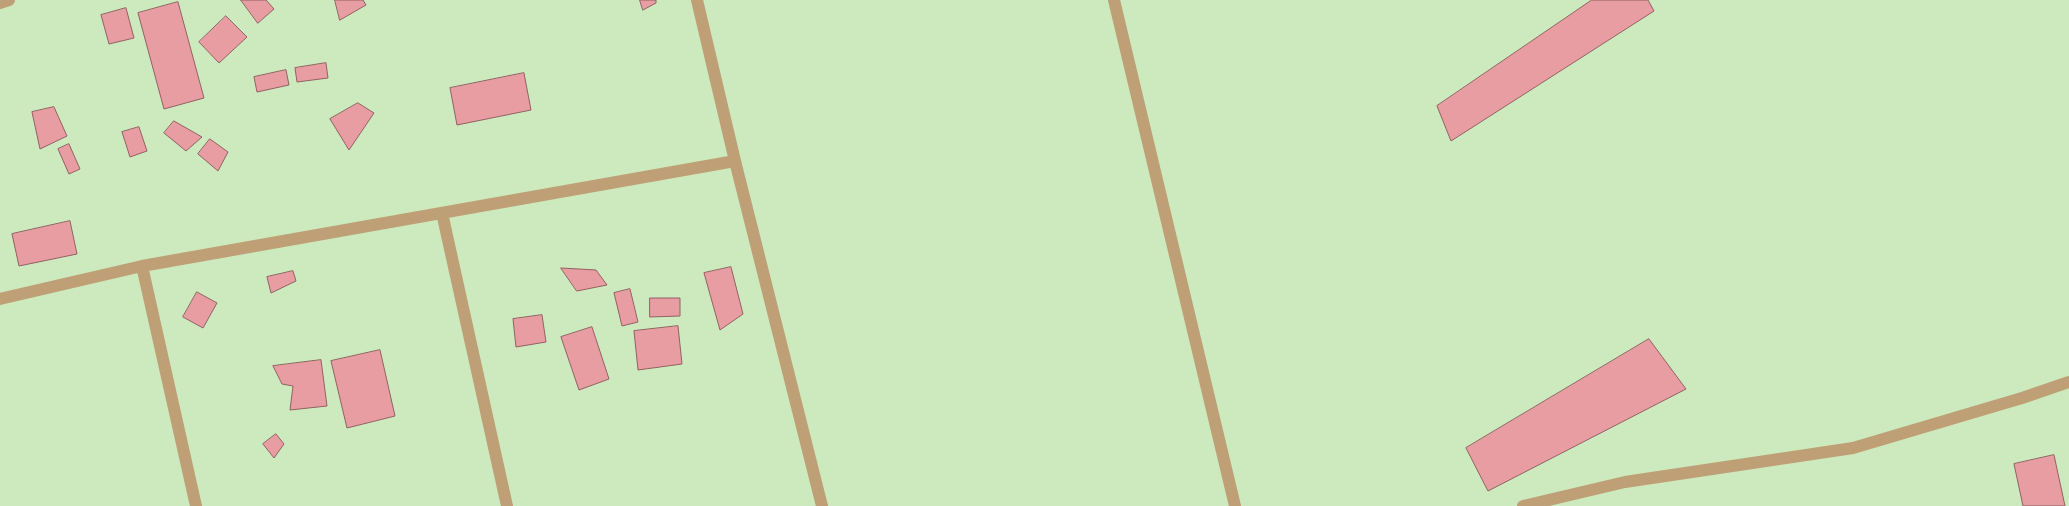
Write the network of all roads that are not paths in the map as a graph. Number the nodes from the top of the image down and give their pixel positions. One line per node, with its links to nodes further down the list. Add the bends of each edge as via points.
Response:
1 (9, 0): 4 (street)
2 (697, 0): 5 (street)
3 (1114, 0): 13 (street)
4 (0, 3)
5 (735, 161): 6 (street); 12 (street)
6 (442, 213): 7 (street); 11 (street)
7 (142, 266): 8 (street); 10 (street)
8 (0, 299)
9 (2069, 382): 14 (street, via 1853,448 1625,482)
10 (196, 506)
11 (507, 506)
12 (822, 506)
13 (1235, 506)
14 (1523, 506)

